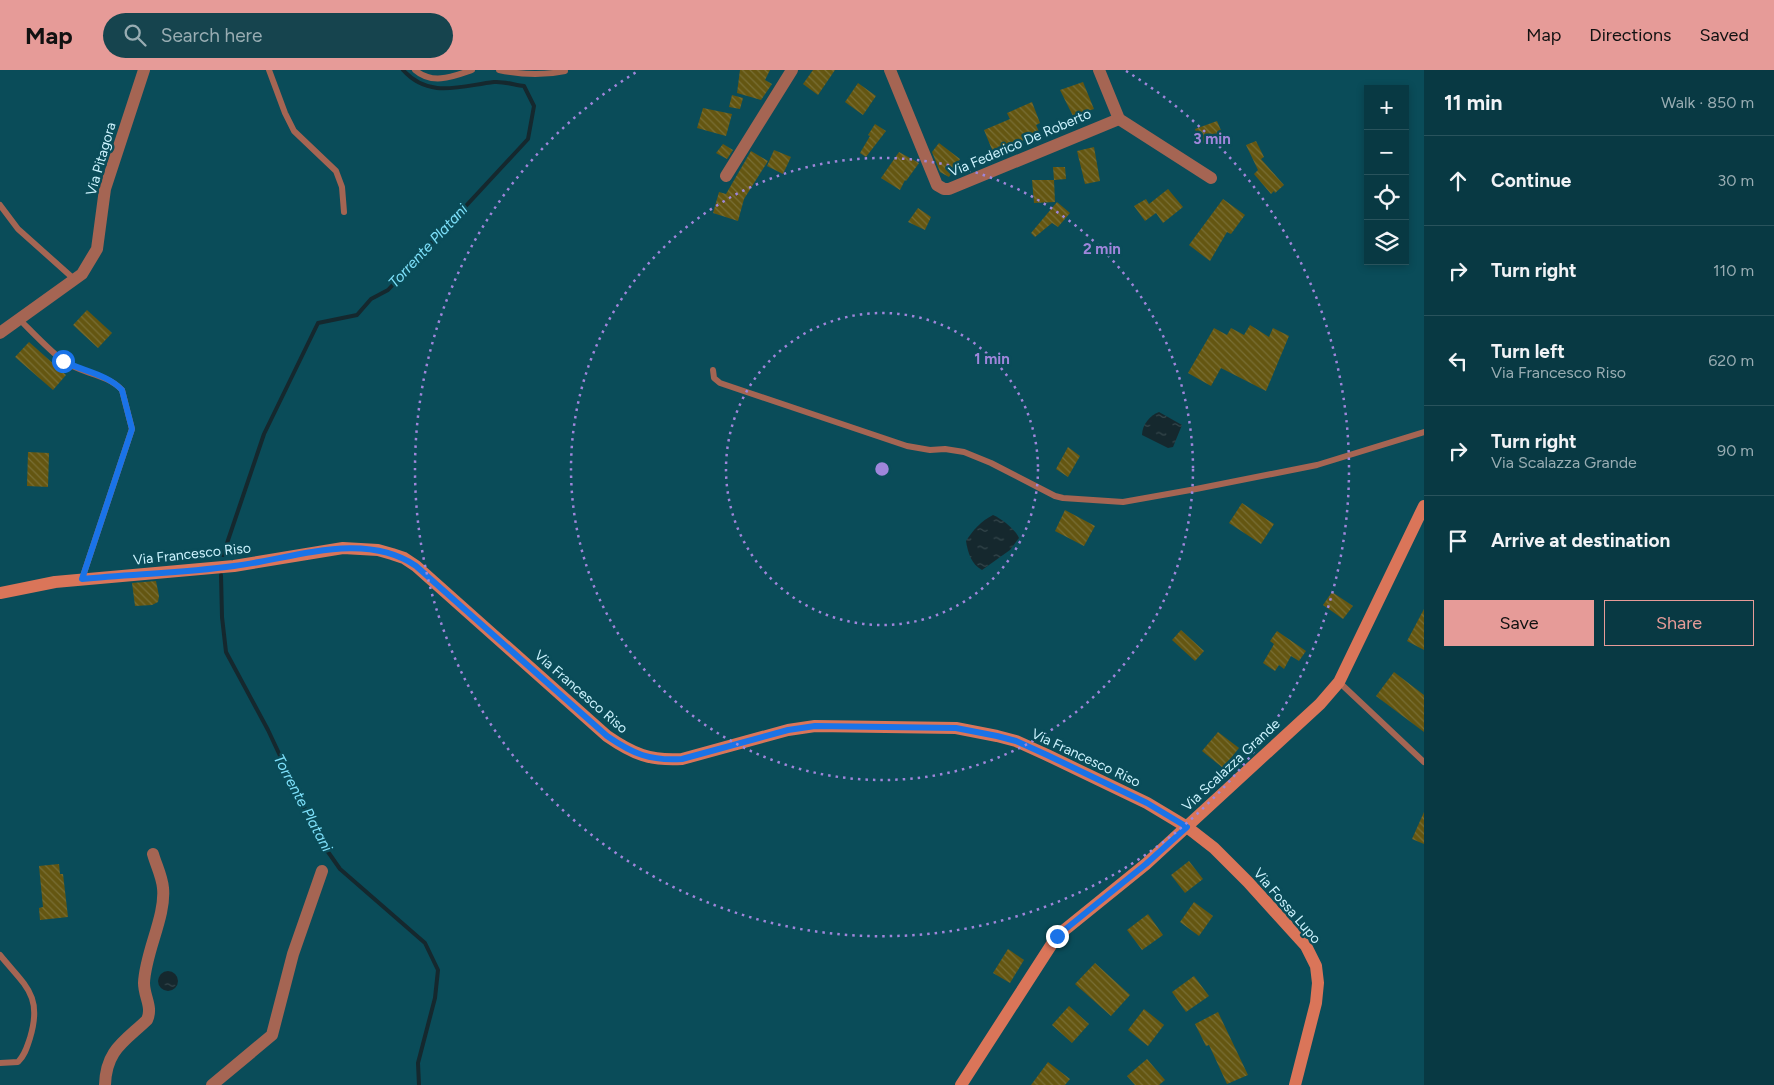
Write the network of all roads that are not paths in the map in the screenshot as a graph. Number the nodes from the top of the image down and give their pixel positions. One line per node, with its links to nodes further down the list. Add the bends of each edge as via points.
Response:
1 (144, 70): 15 (street, Via Pitagora, via 105,189 97,250 82,274)
2 (270, 70): 14 (lane, via 294,132 336,171 342,187)
3 (415, 70): 4 (lane, via 432,79)
4 (472, 70)
5 (499, 70): 9 (lane, via 545,75)
6 (792, 70): 11 (street)
7 (890, 70): 10 (street, Via Federico De Roberto, via 937,185 944,189)
8 (1099, 70): 10 (street)
9 (565, 71)
10 (1119, 119): 12 (street)
11 (726, 176)
12 (1211, 178)
13 (0, 205): 15 (lane, via 18,229)
14 (344, 212)
15 (74, 279): 16 (street, Via Pitagora)
16 (19, 319): 17 (street, Via Pitagora); 21 (lane, via 63,361 118,386 122,390 132,429)
17 (0, 333)
18 (713, 370): 19 (lane, via 714,378 720,383 906,446 964,452 1063,498 1123,502 1196,489 1316,464)
19 (1424, 432)
20 (1424, 506): 23 (street, Via Scalazza Grande)
21 (82, 579): 22 (street, Via Francesco Riso); 25 (street, Via Francesco Riso, via 234,566 343,548 378,550 404,558 416,566 607,736 627,750 643,756 682,759 788,730 815,726 956,728 1016,741 1147,803)
22 (0, 593)
23 (1339, 682): 24 (lane); 25 (street, Via Scalazza Grande, via 1320,704)
24 (1424, 762)
25 (1187, 827): 32 (street, Via Scalazza Grande, via 1057,936); 33 (street, Via Fossa Lupo, via 1248,882 1306,946 1316,966 1316,1003)
26 (153, 854): 30 (street, via 163,888 145,972 150,1013 108,1061)
27 (322, 871): 31 (street, via 293,954 272,1035)
28 (0, 955): 29 (lane, via 27,988 36,1011 35,1023 22,1057 18,1062)
29 (0, 1063)
30 (105, 1085)
31 (212, 1085)
32 (961, 1085)
33 (1295, 1085)

